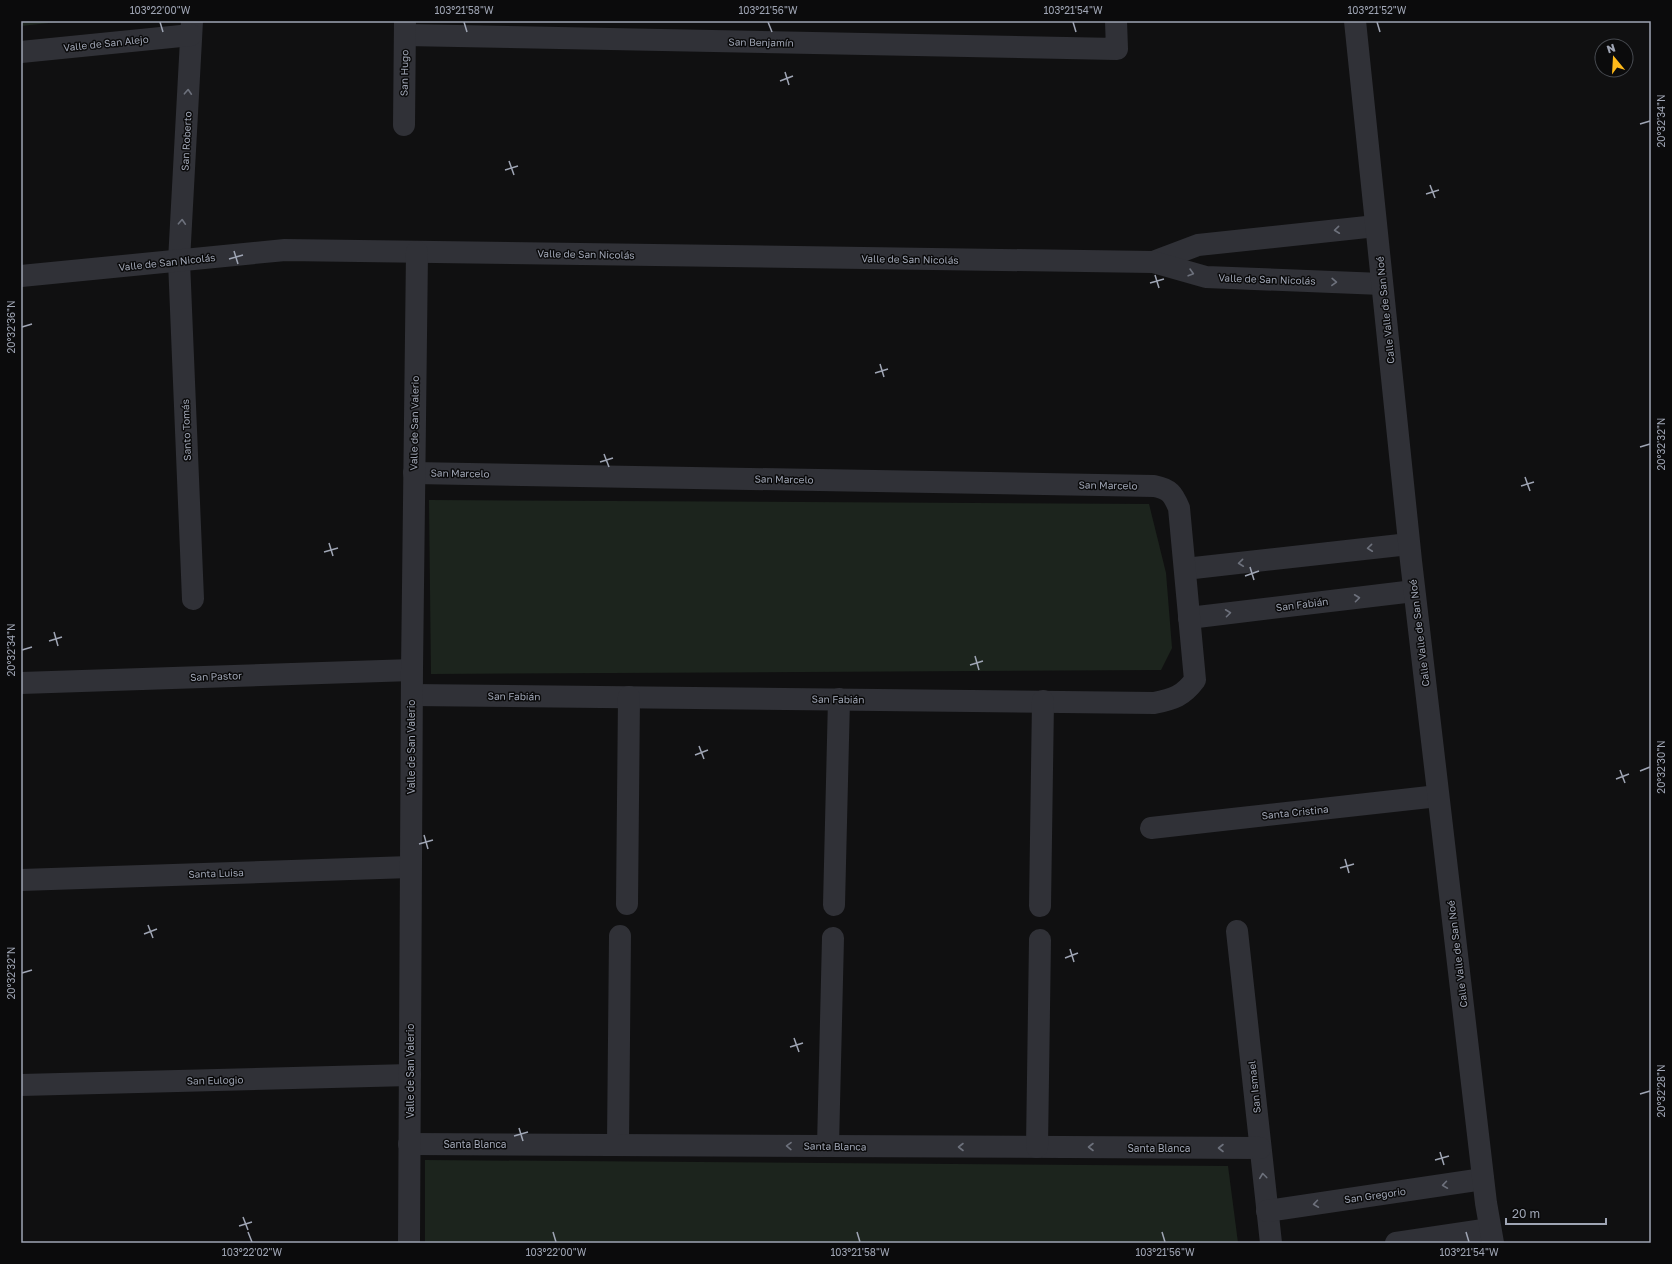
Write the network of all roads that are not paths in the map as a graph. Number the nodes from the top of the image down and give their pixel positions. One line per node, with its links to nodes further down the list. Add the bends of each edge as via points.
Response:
1 (1116, 21): 4 (street, San Benjamín, via 1117,49)
2 (1355, 21): 7 (street, Calle Valle de San Noé)
3 (192, 28): 5 (street, Valle de San Alejo); 9 (street, San Roberto, one-way to 3)
4 (405, 28): 6 (street, San Hugo)
5 (21, 52)
6 (404, 125)
7 (1376, 226): 10 (street, Valle de San Nicolás, one-way to 10, via 1198,245); 12 (street, Calle Valle de San Noé)
8 (417, 252): 9 (street, Valle de San Nicolás, via 285,250); 10 (street, Valle de San Nicolás); 13 (street, Valle de San Valerio)
9 (180, 261): 11 (street, Valle de San Nicolás); 18 (street, Santo Tomás)
10 (1153, 262): 12 (street, Valle de San Nicolás, one-way to 12, via 1206,277)
11 (21, 276)
12 (1382, 284): 15 (street, Calle Valle de San Noé)
13 (414, 473): 14 (street, San Marcelo); 20 (street, Valle de San Valerio)
14 (1154, 486): 16 (street, San Fabián, via 1164,488 1173,494 1179,508)
15 (1409, 544): 16 (street, one-way to 16); 17 (street, Calle Valle de San Noé)
16 (1185, 569): 19 (street, San Fabián)
17 (1414, 591): 19 (street, San Fabián, one-way to 17); 26 (street, Calle Valle de San Noé)
18 (193, 599)
19 (1189, 618): 25 (street, San Fabián, via 1195,680 1188,689 1174,698 1154,703)
20 (412, 670): 21 (street, San Pastor); 22 (street, Valle de San Valerio)
21 (21, 682)
22 (412, 695): 23 (street, San Fabián); 28 (street, Valle de San Valerio)
23 (629, 697): 24 (street, San Fabián); 30 (street)
24 (839, 699): 25 (street, San Fabián); 31 (street)
25 (1043, 701): 32 (street)
26 (1438, 796): 27 (street, Santa Cristina); 44 (street, Calle Valle de San Noé)
27 (1151, 828)
28 (410, 867): 29 (street, Santa Luisa); 37 (street, Valle de San Valerio)
29 (21, 880)
30 (627, 904)
31 (834, 905)
32 (1040, 906)
33 (1237, 931): 43 (street, San Ismael)
34 (620, 936): 39 (street)
35 (833, 938): 41 (street)
36 (1040, 940): 42 (street)
37 (410, 1076): 38 (street, San Eulogio); 40 (street, Valle de San Valerio)
38 (21, 1085)
39 (618, 1143): 40 (street, Santa Blanca); 41 (street, Santa Blanca, one-way to 39)
40 (410, 1144): 47 (street, Valle de San Valerio)
41 (828, 1146): 42 (street, Santa Blanca, one-way to 41)
42 (1037, 1147): 43 (street, Santa Blanca, one-way to 42)
43 (1260, 1148): 45 (street, San Ismael, one-way to 43)
44 (1483, 1179): 45 (street, San Gregorio, one-way to 45); 46 (street, Calle Valle de San Noé)
45 (1267, 1211): 48 (street, San Ismael)
46 (1491, 1236): 49 (street)
47 (409, 1243)
48 (1271, 1243)
49 (1396, 1243)

